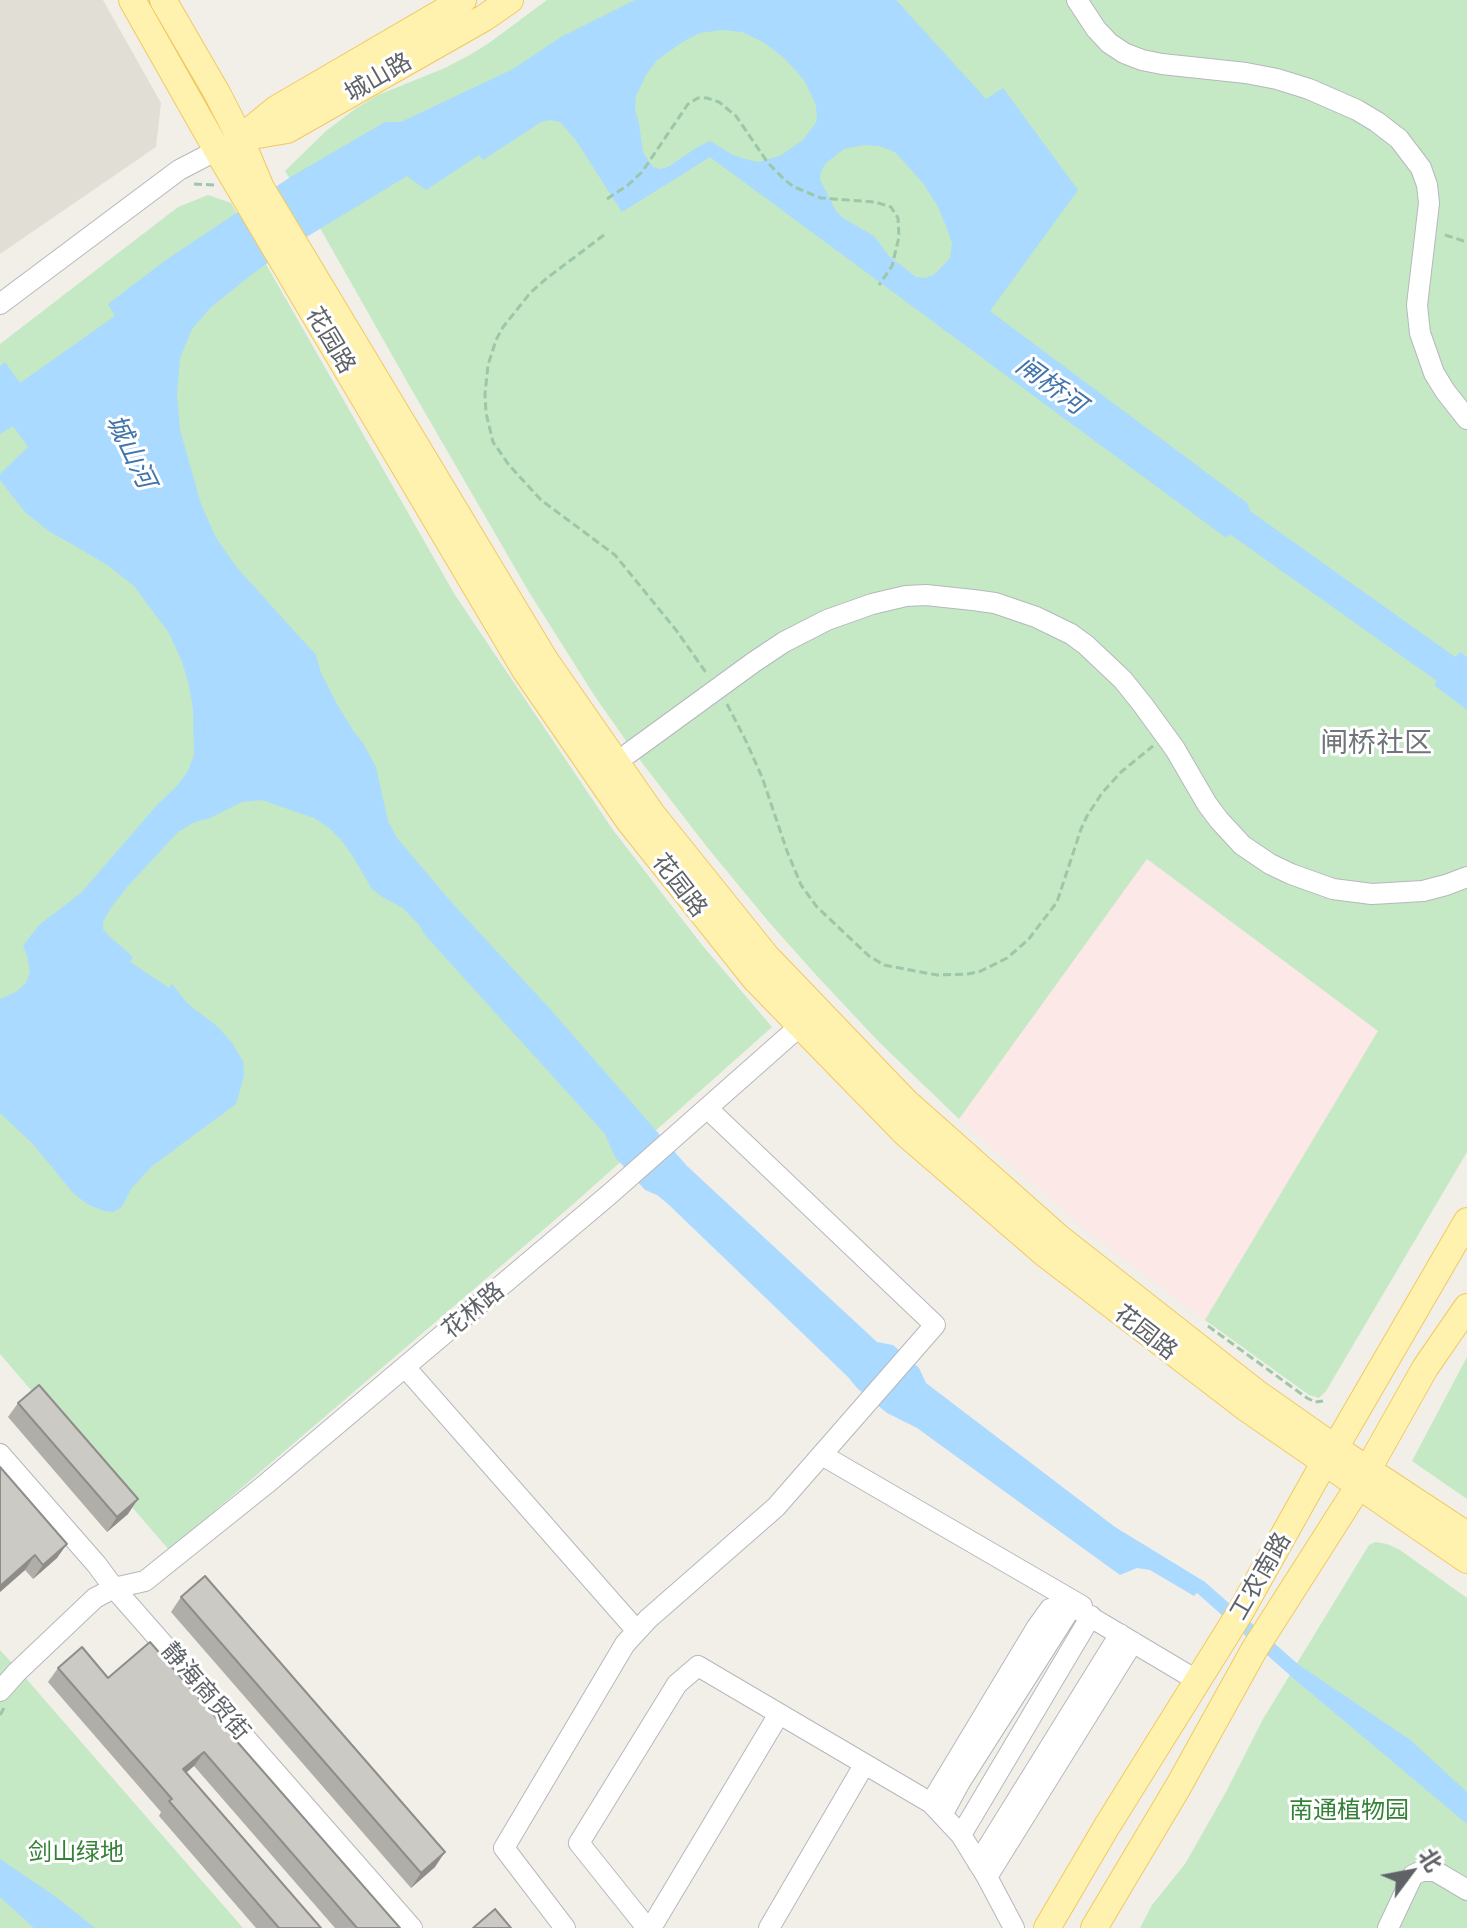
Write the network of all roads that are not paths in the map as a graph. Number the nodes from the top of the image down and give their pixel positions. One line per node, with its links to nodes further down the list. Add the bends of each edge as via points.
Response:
1 (132, 0): 6 (main road, 花园路)
2 (163, 0): 6 (main road, 花园路, via 217,93)
3 (463, 0): 6 (main road, 城山路, via 276,109)
4 (510, 0): 6 (main road, 城山路, via 287,130)
5 (1077, 0): 8 (street, via 1096,29 1124,53 1309,89 1357,110 1399,139 1421,168 1429,203 1417,305 1420,333 1434,373)
6 (228, 144): 7 (street, 城山路, via 179,170); 11 (main road, 花园路, via 545,660 652,814)
7 (0, 304)
8 (1467, 419)
9 (629, 753): 10 (street, via 784,642 827,620 906,596 995,603 1071,634 1123,680 1226,829 1270,864 1333,889 1372,894 1423,891)
10 (1467, 877)
11 (809, 1018): 12 (street, 花林路); 18 (main road, 花园路, via 1050,1230)
12 (707, 1108): 15 (street, 花林路); 17 (street, via 935,1325)
13 (1467, 1221): 18 (main road, 工农南路)
14 (1467, 1307): 19 (main road, 工农南路, via 1425,1368)
15 (405, 1367): 22 (street, 花林路, via 145,1581); 24 (street)
16 (0, 1454): 22 (street, 静海商贸街)
17 (822, 1455): 24 (street, via 776,1507); 25 (street, via 1128,1633)
18 (1330, 1456): 19 (main road, 花园路); 26 (main road, 工农南路)
19 (1363, 1478): 20 (main road, 花园路); 21 (main road, 花园路); 40 (main road, 工农南路, via 1254,1650)
20 (1467, 1535)
21 (1467, 1560)
22 (114, 1588): 27 (street, 花林路, via 95,1598); 34 (street, 静海商贸街)
23 (1091, 1616): 25 (street); 30 (street, via 1072,1606 1050,1609); 31 (street)
24 (637, 1631): 35 (street, via 504,1848)
25 (1127, 1638): 26 (street); 32 (street)
26 (1198, 1681): 39 (main road, 工农南路)
27 (0, 1691)
28 (779, 1714): 29 (street); 36 (street); 36 (street, via 698,1666 677,1684 579,1843)
29 (864, 1765): 30 (street); 37 (street)
30 (937, 1809): 31 (street)
31 (961, 1835): 32 (street)
32 (982, 1870): 38 (street)
33 (1467, 1890): 41 (street, via 1435,1871 1413,1875)
34 (412, 1928)
35 (565, 1928)
36 (649, 1928)
37 (769, 1928)
38 (1014, 1928)
39 (1047, 1928)
40 (1094, 1928)
41 (1388, 1928)

